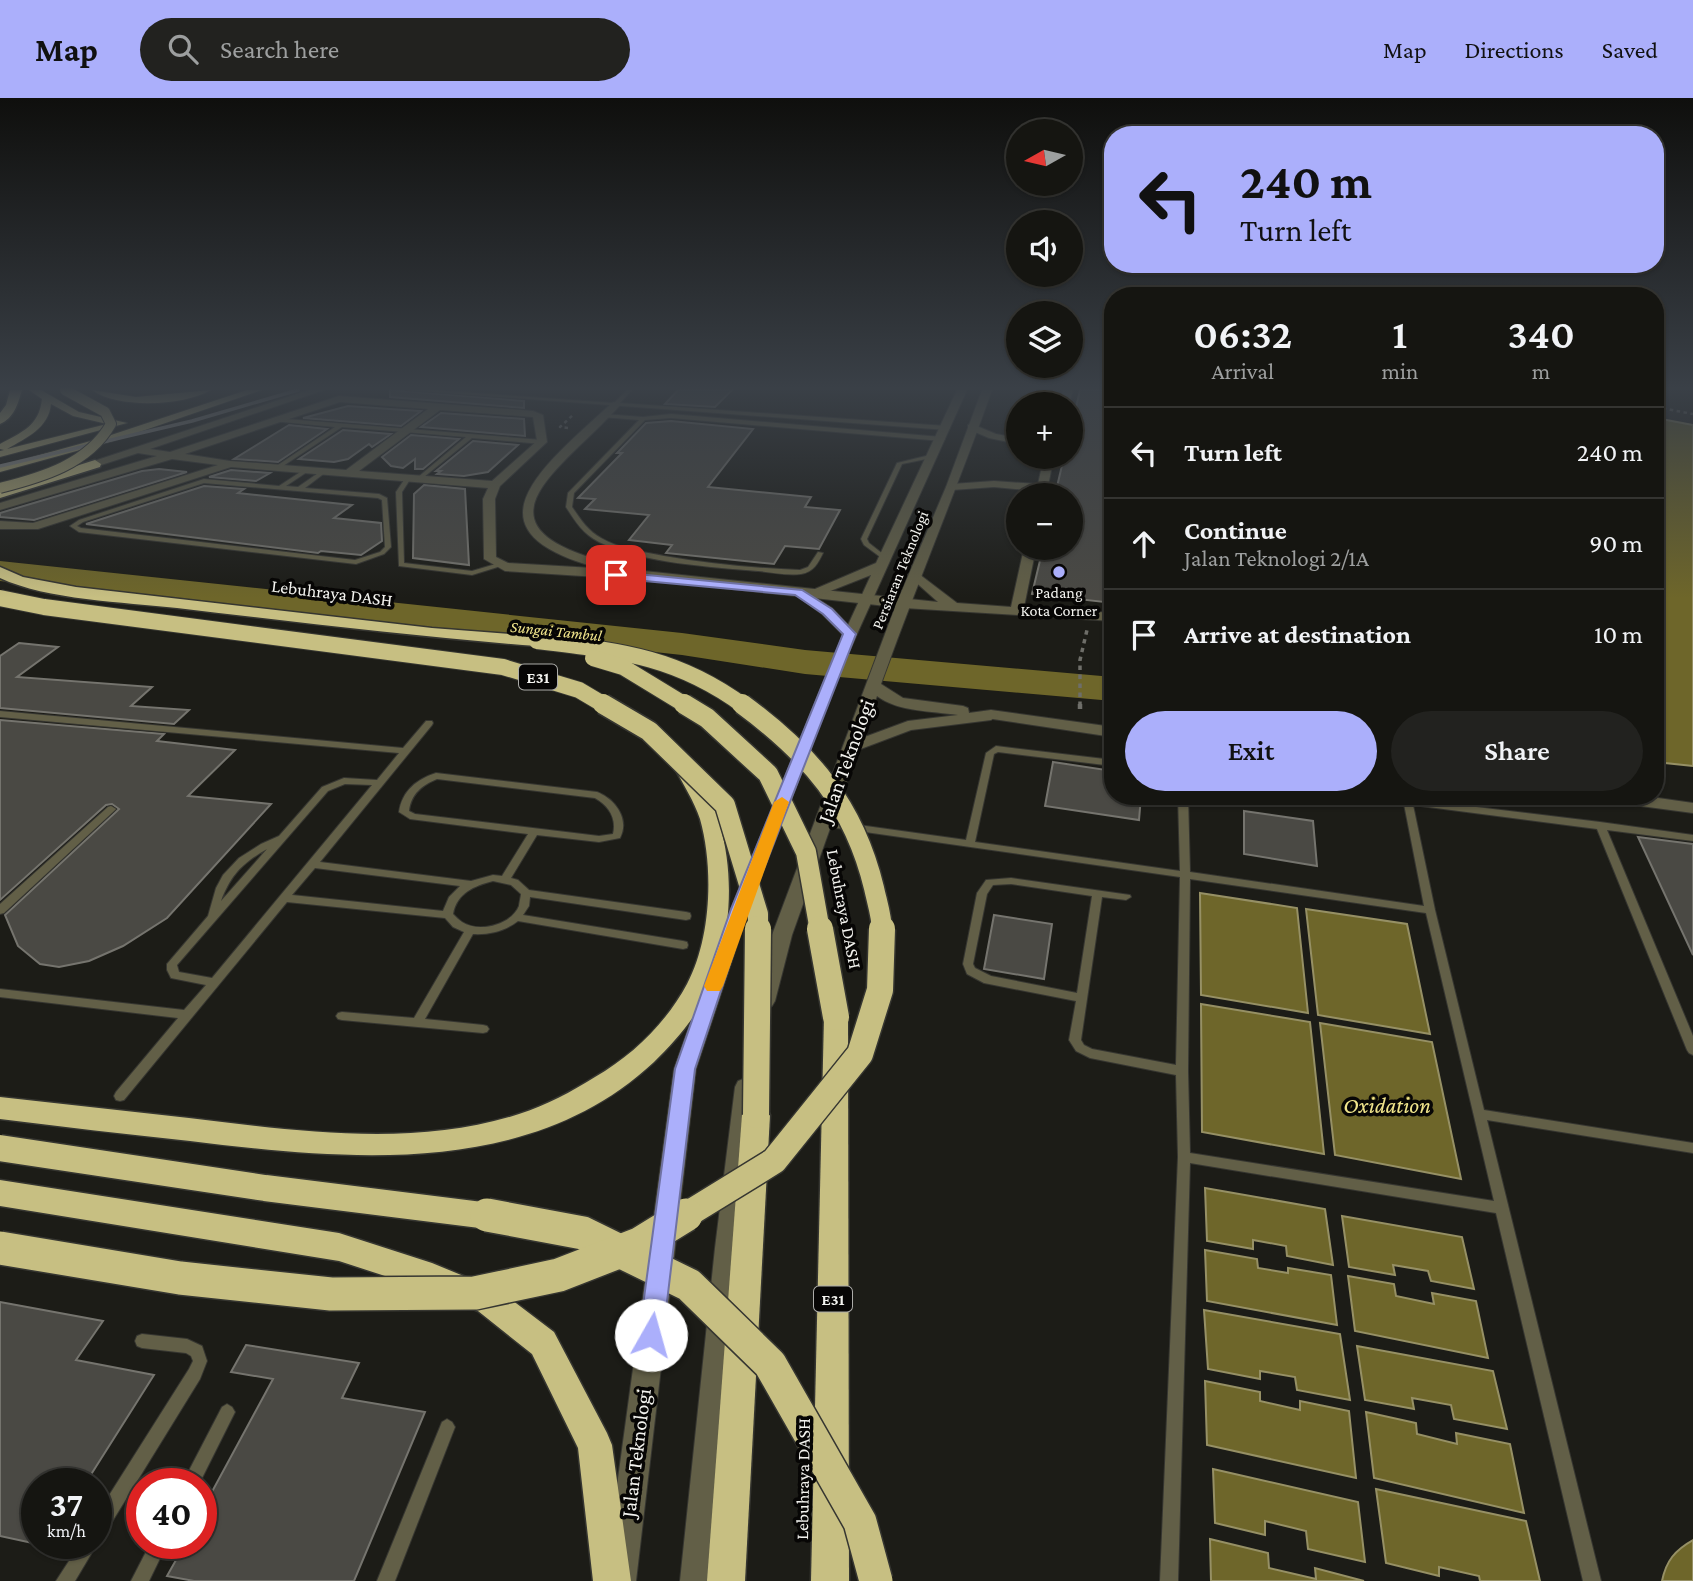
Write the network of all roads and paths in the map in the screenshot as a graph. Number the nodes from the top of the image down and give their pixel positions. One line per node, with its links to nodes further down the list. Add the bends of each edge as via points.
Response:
1 (33, 459): 18 (main road)
2 (75, 459): 28 (main road, bridge)
3 (112, 459): 15 (street)
4 (159, 459): 31 (street)
5 (186, 459): 16 (street)
6 (290, 459): 17 (lane)
7 (367, 459): 21 (street)
8 (440, 459): 23 (lane)
9 (523, 459): 24 (street)
10 (560, 459): 39 (street, via 531,492 531,526 539,538 590,562)
11 (604, 459): 33 (lane, via 571,493 569,507 586,531 605,541 653,557 781,571 811,568)
12 (918, 459): 35 (lane, via 900,463 864,539)
13 (931, 459): 35 (street, Persiaran Teknologi)
14 (961, 459): 27 (street, Persiaran Teknologi)
15 (95, 464): 22 (main road); 30 (highway)
16 (230, 464): 17 (street); 32 (street, via 34,527)
17 (277, 468): 19 (street)
18 (0, 469)
19 (307, 470): 20 (street); 26 (lane)
20 (324, 471): 21 (street); 29 (lane)
21 (349, 473): 23 (street)
22 (0, 479)
23 (414, 479): 24 (street); 36 (lane, via 399,492 401,565 472,573)
24 (495, 485): 36 (street, via 489,499 490,559)
25 (1006, 486): 27 (street)
26 (281, 487): 29 (lane); 29 (lane, via 204,481 73,526 356,562 386,550 385,499)
27 (952, 487): 38 (street, Persiaran Teknologi)
28 (0, 488)
29 (299, 489)
30 (0, 494)
31 (0, 507)
32 (0, 525)
33 (821, 553)
34 (1028, 560): 46 (street)
35 (883, 562): 41 (street); 43 (street, Persiaran Teknologi)
36 (499, 565): 39 (street)
37 (0, 572): 50 (highway, Lebuhraya DASH / E31, via 19,581 76,592)
38 (915, 575): 44 (street, Persiaran Teknologi); 45 (street)
39 (656, 578): 40 (street)
40 (798, 592): 41 (street); 49 (street, via 827,611)
41 (813, 594): 43 (street)
42 (0, 598): 61 (highway, E31, bridge, via 503,667 579,690 649,731)
43 (865, 600): 44 (street); 49 (street, Persiaran Teknologi)
44 (904, 604): 45 (street); 51 (street, Persiaran Teknologi)
45 (955, 608): 46 (street)
46 (1017, 611): 47 (street)
47 (1088, 615): 48 (street); 53 (path, via 1080,660)
48 (1104, 616)
49 (847, 638): 120 (street, Jalan Teknologi, via 740,909 685,1069)
50 (537, 641): 108 (highway, bridge, via 631,653 675,666 717,686 813,764 846,813 867,864 881,924 880,990 860,1054 774,1161 639,1244 559,1275 475,1293 331,1294 180,1278); 123 (highway, Lebuhraya DASH / E31, bridge, via 623,667 707,718 768,774 806,852 836,1017)
51 (888, 645): 52 (street, Jalan Teknologi)
52 (875, 683): 55 (street, via 901,702); 58 (street, Jalan Teknologi)
53 (1080, 706)
54 (0, 714): 59 (lane)
55 (991, 715): 57 (street); 58 (street, via 908,726)
56 (429, 723): 59 (lane)
57 (1104, 731)
58 (851, 747): 69 (street, Jalan Teknologi)
59 (406, 751): 62 (lane)
60 (1104, 762): 74 (lane, via 996,749 990,752)
61 (683, 764): 101 (highway, via 710,820 718,871 707,968 686,1009 646,1055 597,1092 542,1119 476,1138 396,1146 321,1144); 122 (highway, E31, bridge, via 725,805 758,914 756,1115)
62 (380, 783): 72 (lane, via 344,780 330,785); 75 (lane)
63 (1664, 804): 67 (street)
64 (1183, 805): 76 (lane)
65 (1408, 805): 84 (lane)
66 (1425, 805): 70 (lane)
67 (1693, 808)
68 (111, 809): 83 (lane)
69 (823, 823): 74 (lane); 121 (street, Jalan Teknologi, via 782,935 747,1074)
70 (1600, 825): 73 (lane); 98 (lane)
71 (534, 832): 71 (lane, via 413,817 403,807 422,781 443,776 602,797 621,825 617,836 599,839); 77 (lane)
72 (285, 835): 87 (lane); 87 (lane, via 230,871 219,889)
73 (1693, 838)
74 (970, 842): 76 (lane)
75 (312, 864): 78 (lane); 82 (lane)
76 (1185, 873): 84 (lane); 99 (lane)
77 (505, 878): 78 (lane); 79 (lane)
78 (470, 884): 85 (lane, via 452,898)
79 (526, 893): 86 (lane); 88 (lane, via 527,901)
80 (1097, 893): 81 (lane); 93 (lane); 93 (lane, via 990,882 982,893 969,957 971,971 988,980)
81 (1126, 897)
82 (284, 898): 85 (lane); 91 (lane)
83 (0, 910)
84 (1430, 910): 102 (lane)
85 (449, 915): 89 (lane, via 452,922)
86 (686, 916)
87 (213, 917): 91 (lane, via 176,958 172,970 182,977)
88 (516, 917): 89 (lane, via 495,929); 90 (lane)
89 (470, 930): 96 (lane)
90 (683, 945)
91 (214, 982): 94 (lane)
92 (0, 993): 94 (lane)
93 (1082, 999): 99 (lane, via 1075,1040 1080,1048)
94 (187, 1015): 100 (lane)
95 (342, 1016): 96 (lane)
96 (417, 1023): 97 (lane)
97 (483, 1029)
98 (1693, 1050)
99 (1181, 1071): 105 (lane)
100 (120, 1096)
101 (0, 1108)
102 (1479, 1114): 104 (lane); 107 (lane)
103 (0, 1147): 124 (highway, bridge, via 265,1188 480,1214 583,1233 689,1284 770,1364 860,1522)
104 (1693, 1148)
105 (1184, 1157): 107 (lane); 125 (lane)
106 (0, 1194): 119 (highway, bridge, via 339,1247 489,1301 543,1343 594,1445)
107 (1502, 1208): 126 (lane)
108 (0, 1248)
109 (142, 1341): 113 (lane, via 187,1346 197,1351 200,1361)
110 (227, 1412): 112 (lane)
111 (447, 1427): 118 (lane)
112 (198, 1468)
113 (112, 1506)
114 (79, 1559): 116 (lane)
115 (151, 1559): 117 (lane)
116 (65, 1581)
117 (140, 1581)
118 (386, 1581)
119 (612, 1581)
120 (620, 1581)
121 (696, 1581)
122 (726, 1581)
123 (830, 1581)
124 (876, 1581)
125 (1169, 1581)
126 (1592, 1581)

